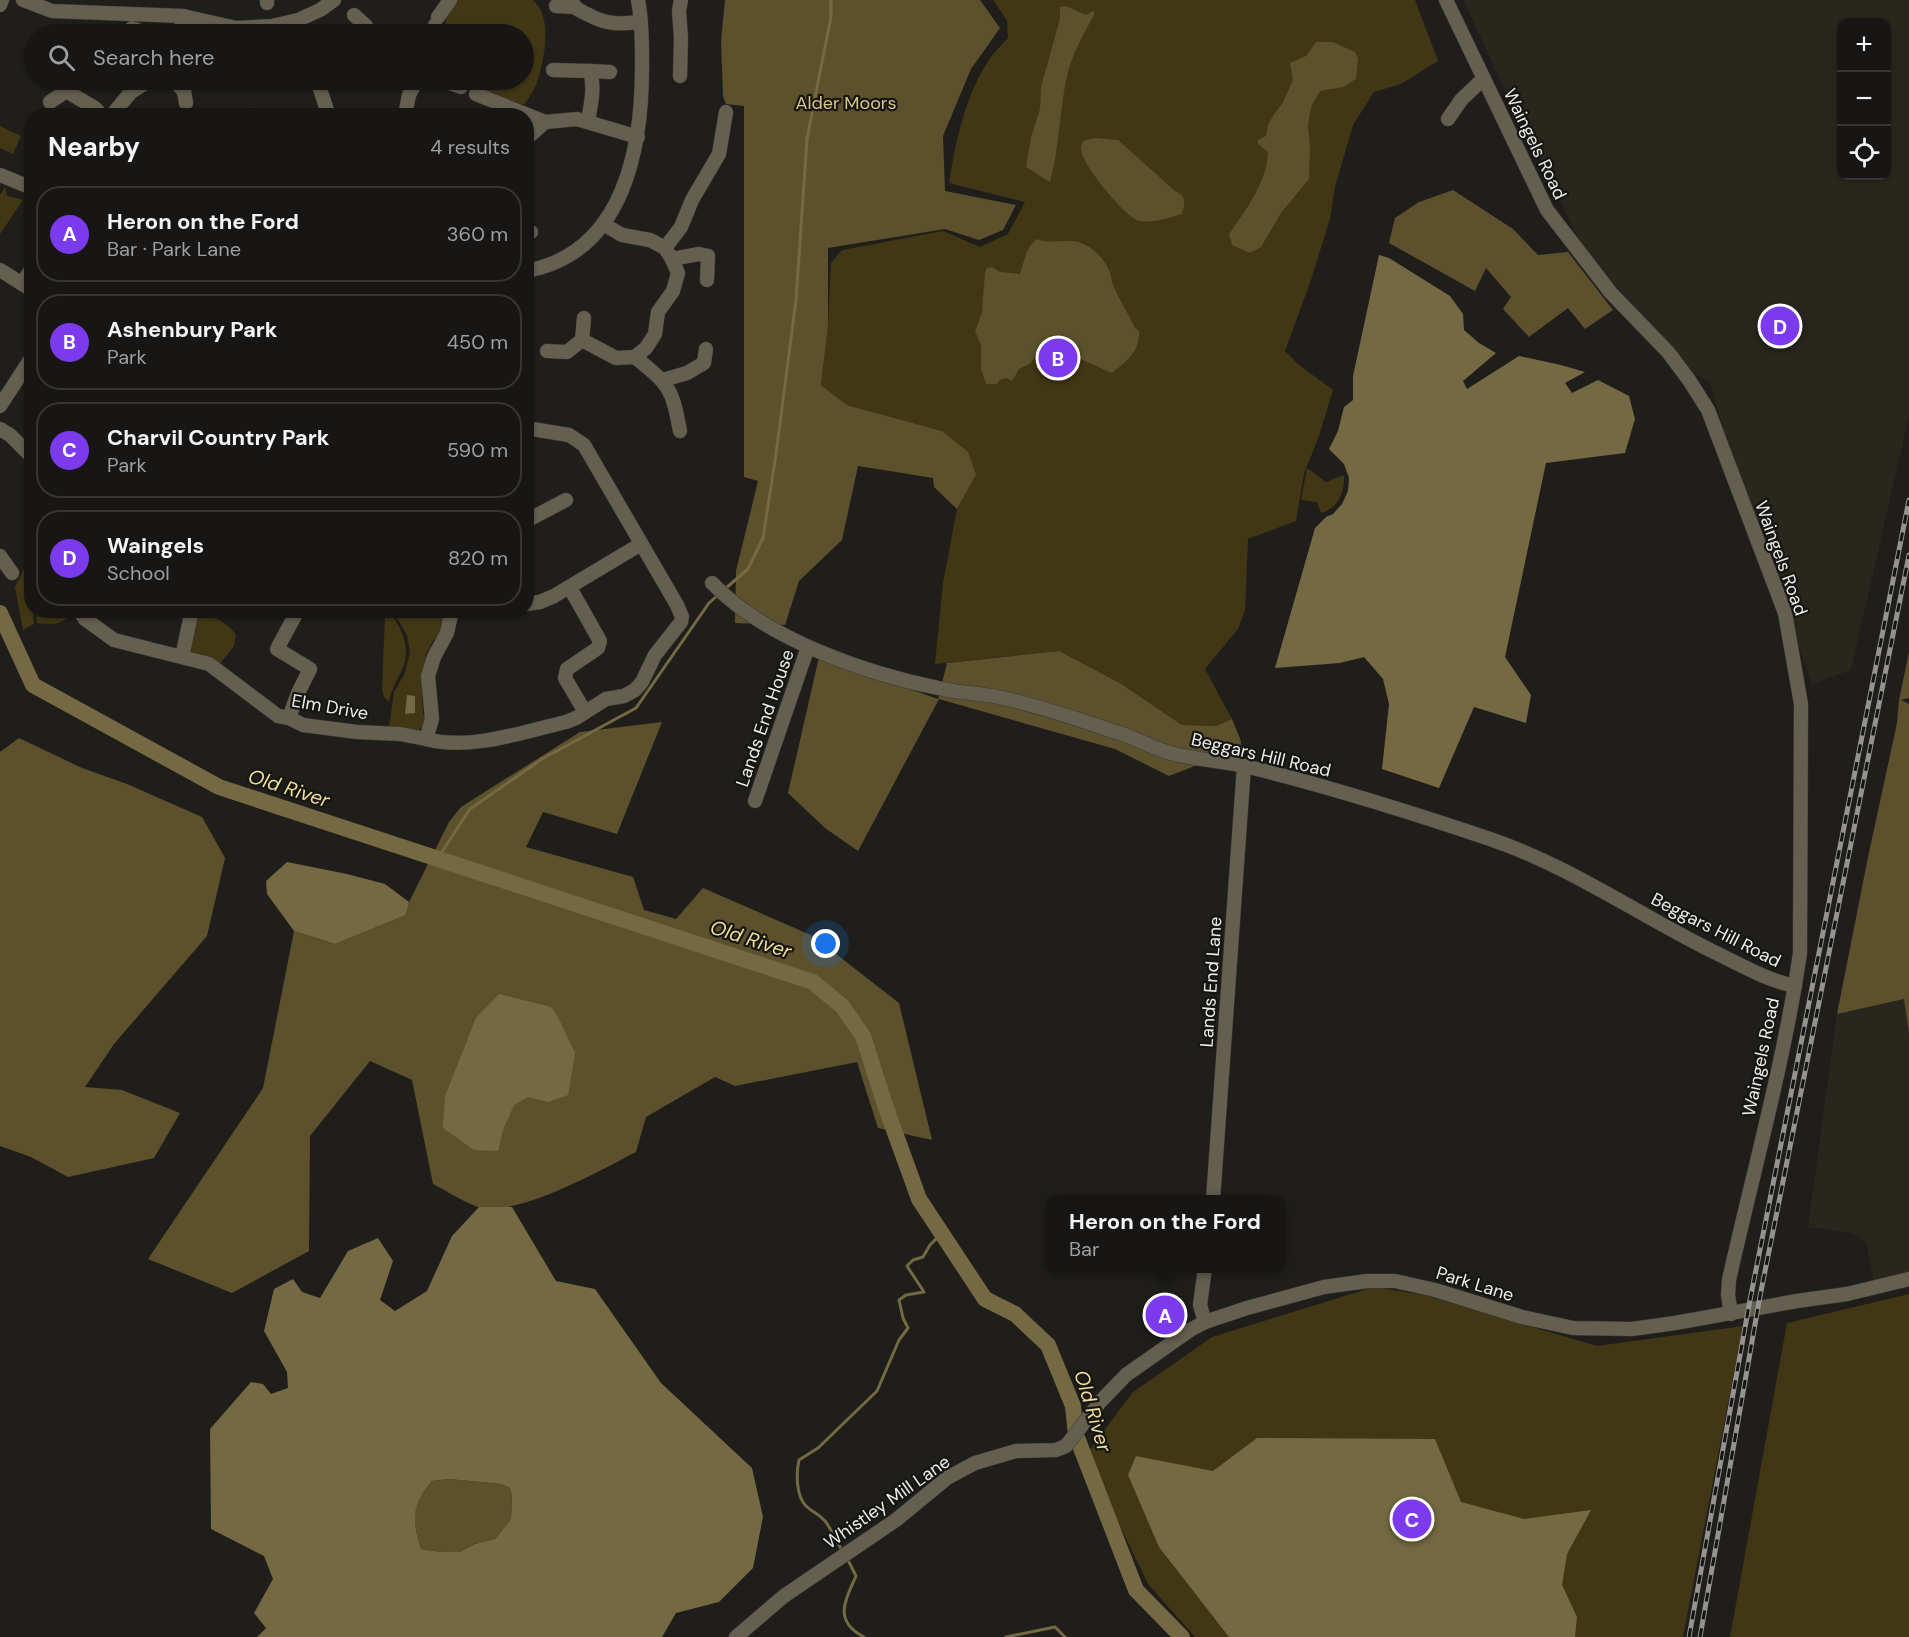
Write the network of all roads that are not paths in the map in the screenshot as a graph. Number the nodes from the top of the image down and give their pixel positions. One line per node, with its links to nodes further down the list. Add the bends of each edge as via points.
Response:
1 (2, 0): 9 (street)
2 (23, 0): 11 (street, via 52,11)
3 (334, 0): 14 (street)
4 (450, 0): 21 (street)
5 (638, 0): 15 (street)
6 (681, 0): 25 (street, via 674,59)
7 (1446, 0): 26 (street, Waingels Road)
8 (572, 4): 10 (street); 15 (street, via 606,23)
9 (0, 5)
10 (556, 6)
11 (85, 7): 13 (street)
12 (354, 15): 20 (street)
13 (183, 16): 16 (street); 17 (street)
14 (298, 20): 18 (street); 19 (street)
15 (640, 22): 45 (street, via 642,96)
16 (182, 24)
17 (218, 24)
18 (281, 24)
19 (299, 24)
20 (364, 24)
21 (436, 24)
22 (553, 70): 23 (street)
23 (590, 71): 24 (street); 42 (street, via 592,101)
24 (610, 72)
25 (680, 76)
26 (1484, 79): 41 (street, via 1461,100); 85 (street, Waingels Road, via 1547,210 1611,293 1668,352 1708,410 1785,613 1801,704 1800,953)
27 (62, 90): 33 (street)
28 (73, 90): 34 (street)
29 (134, 90): 35 (street)
30 (320, 90): 36 (street)
31 (411, 90): 37 (street)
32 (476, 94): 38 (street)
33 (50, 102)
34 (95, 108)
35 (118, 108)
36 (326, 108)
37 (406, 108)
38 (510, 108)
39 (726, 112): 49 (street, via 719,154 686,198 681,227)
40 (534, 118): 43 (street)
41 (1448, 119)
42 (588, 121): 43 (street); 45 (street)
43 (545, 122): 44 (street)
44 (534, 132)
45 (638, 137): 48 (street, via 626,182)
46 (0, 175): 47 (street)
47 (24, 185)
48 (603, 224): 49 (street, via 622,235 650,240); 50 (street, via 570,254)
49 (669, 253): 52 (street, via 712,255); 58 (street, via 678,273 673,291 658,312 655,334)
50 (534, 269)
51 (0, 270): 53 (street)
52 (707, 280)
53 (24, 285)
54 (584, 318): 55 (street)
55 (582, 340): 57 (street, via 567,352); 58 (street, via 616,358)
56 (706, 349): 60 (street, via 704,363)
57 (547, 351)
58 (635, 357): 60 (street)
59 (24, 369): 61 (street)
60 (663, 380): 64 (street, via 675,399)
61 (0, 406)
62 (0, 429): 65 (street)
63 (534, 429): 68 (street, via 569,435 584,445)
64 (680, 431)
65 (24, 449)
66 (566, 500): 67 (street)
67 (534, 514)
68 (641, 544): 72 (street); 80 (street, Elm Drive, via 680,611 681,622 655,655 635,690 606,699)
69 (0, 556): 70 (street)
70 (12, 573)
71 (712, 583): 78 (street, Beggars Hill Road, via 745,610)
72 (570, 588): 73 (street); 80 (street, via 600,641 598,648 565,673)
73 (534, 602)
74 (84, 618): 79 (street, Elm Drive, via 114,640)
75 (190, 618): 79 (street)
76 (294, 618): 81 (street, via 277,650 310,669)
77 (450, 618): 82 (street, via 428,676 432,719)
78 (808, 647): 83 (street, Beggars Hill Road, via 863,670 944,690 1005,698 1171,753); 84 (street, Lands End House)
79 (182, 657): 81 (street, Elm Drive, via 210,664 272,713)
80 (585, 712): 82 (street, Elm Drive, via 566,722 473,743)
81 (289, 718): 82 (street, Elm Drive, via 303,725)
82 (426, 739)
83 (1244, 766): 85 (street, Beggars Hill Road, via 1379,803 1515,847 1567,871 1674,933 1776,982); 86 (street, Lands End Lane)
84 (755, 801)
85 (1795, 987): 89 (street, Waingels Road, via 1729,1280)
86 (1213, 1195)
87 (1204, 1273): 90 (street, via 1200,1305)
88 (1909, 1279): 89 (street, Park Lane)
89 (1731, 1314): 90 (street, Park Lane, via 1632,1329 1573,1328 1522,1317 1414,1284 1367,1281 1324,1287)
90 (1205, 1322): 91 (street, Park Lane, via 1126,1375 1100,1401)
91 (1076, 1435): 92 (street, Whistley Mill Lane, via 1056,1450 1016,1451 975,1463 947,1478 896,1520 775,1602)
92 (736, 1637)

